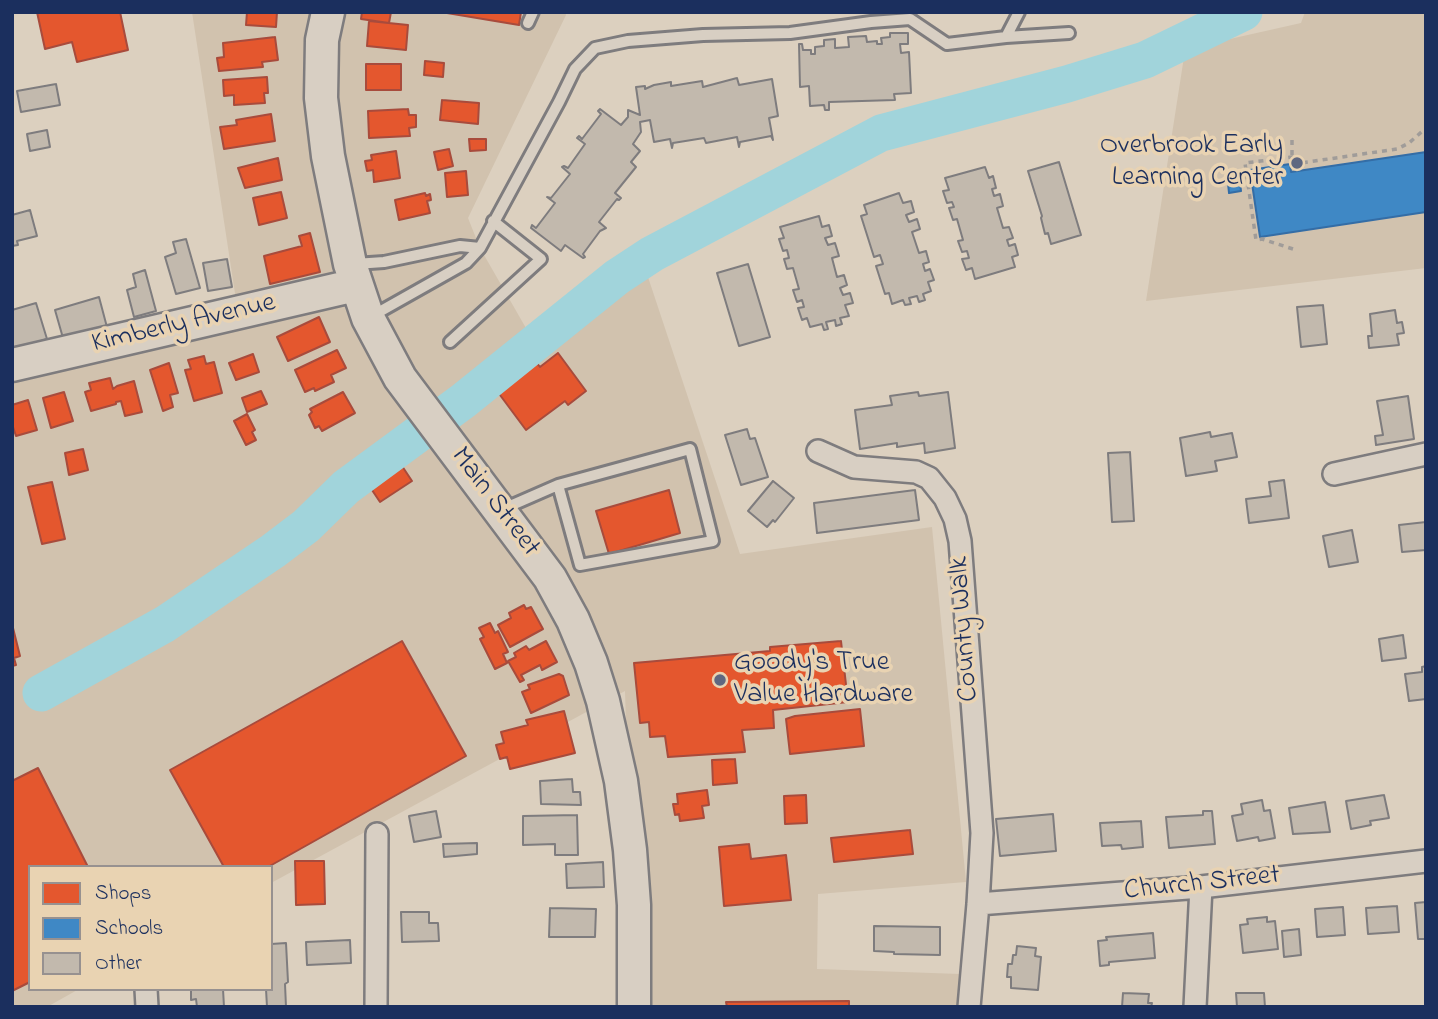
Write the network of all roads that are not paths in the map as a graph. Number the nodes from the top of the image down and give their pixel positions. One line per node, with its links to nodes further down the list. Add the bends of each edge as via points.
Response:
1 (328, 12): 7 (main road, Main Street, via 322,40 321,98)
2 (1019, 12): 4 (lane)
3 (1069, 33): 4 (lane)
4 (1006, 37): 5 (lane, via 947,44 910,19 790,33 628,41 595,48 575,69)
5 (493, 222): 6 (lane); 9 (lane, via 541,259)
6 (480, 248): 7 (lane, via 460,246 384,262); 8 (lane, via 435,283)
7 (353, 275): 8 (main road, Main Street); 10 (main road, Kimberly Avenue)
8 (368, 318): 15 (main road, Main Street, via 400,378)
9 (450, 342)
10 (12, 365)
11 (818, 451): 19 (street, County Walk, via 854,467 916,472 929,478 955,519 982,833)
12 (1426, 454): 13 (street)
13 (1335, 474)
14 (558, 485): 14 (lane, via 690,449 713,541 580,565); 15 (lane)
15 (501, 510): 21 (main road, Main Street, via 550,578 573,620 610,724 630,850)
16 (377, 834): 20 (street)
17 (1426, 861): 18 (street, Church Street)
18 (1201, 887): 19 (street, Church Street); 23 (street)
19 (978, 904): 22 (street, County Walk)
20 (376, 1007)
21 (634, 1007)
22 (969, 1007)
23 (1195, 1007)

